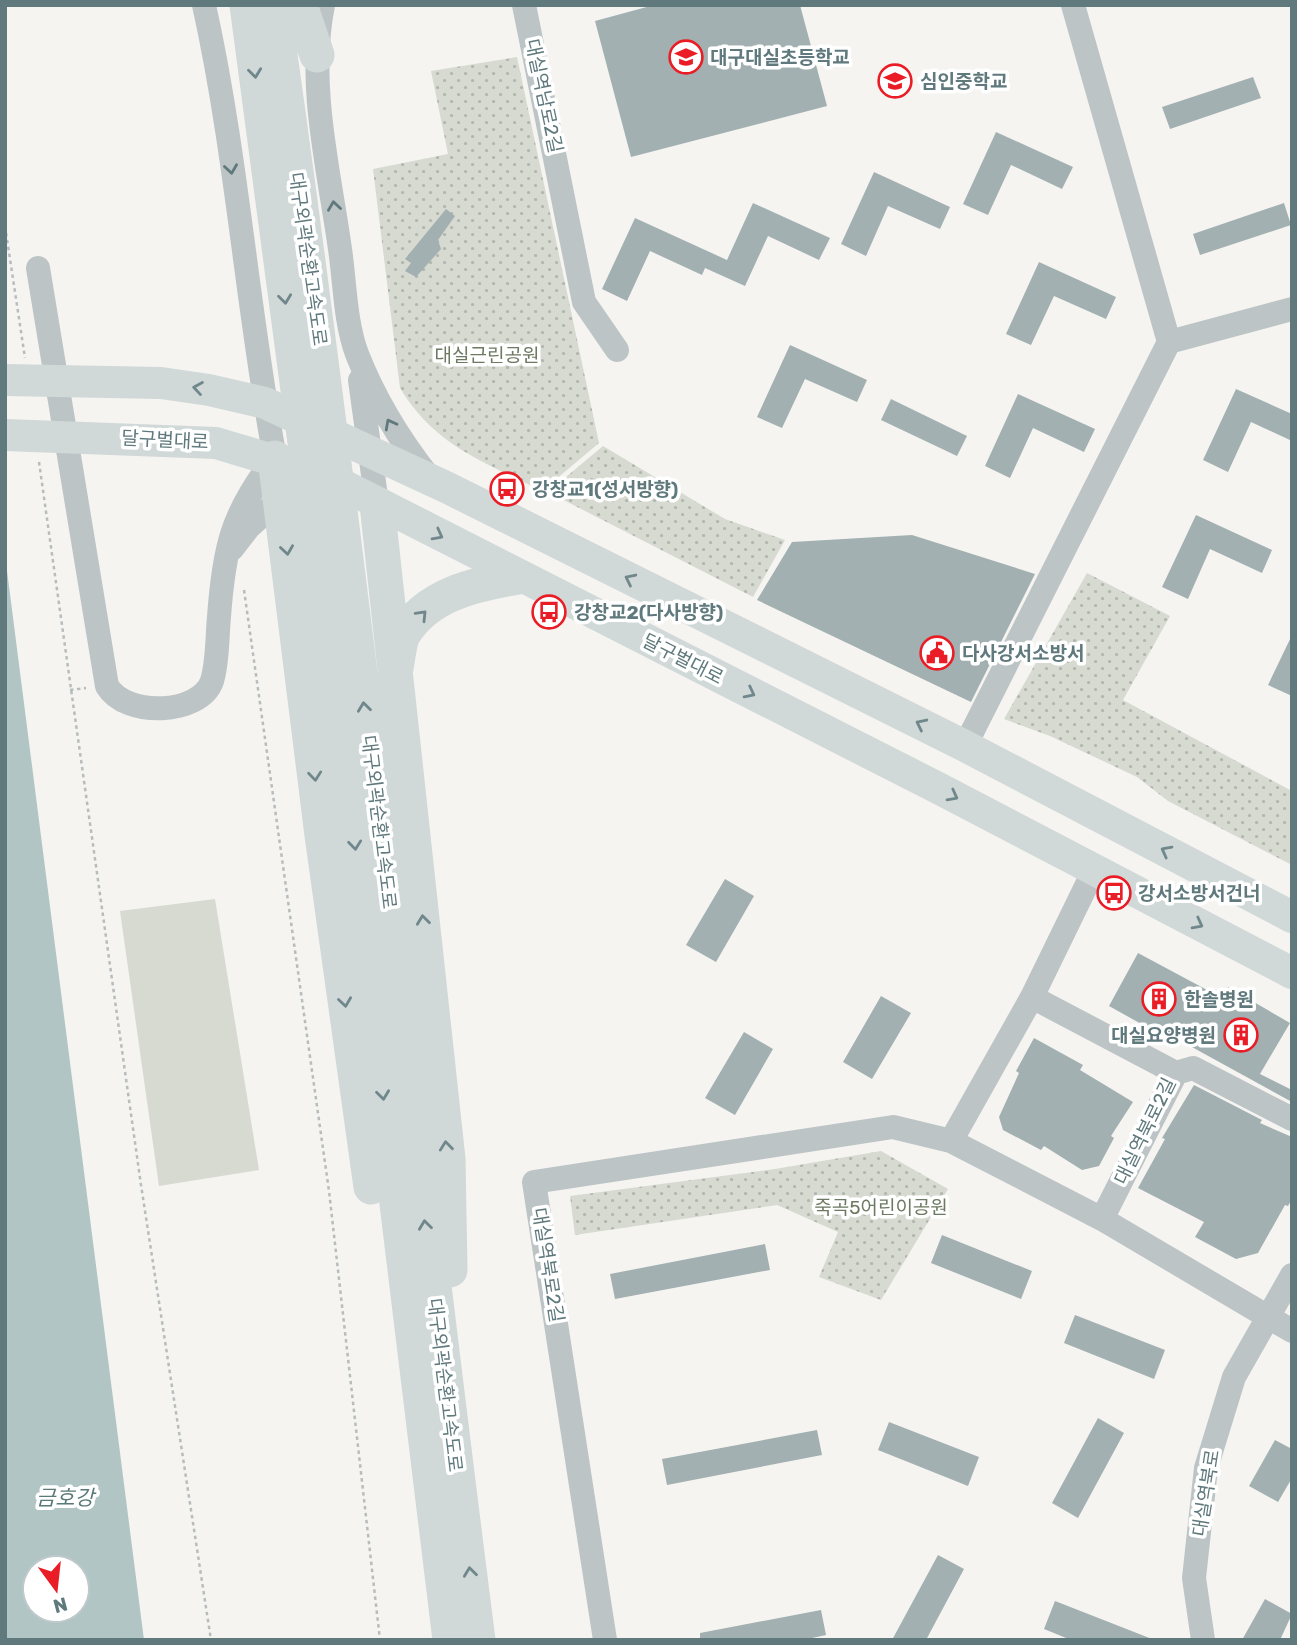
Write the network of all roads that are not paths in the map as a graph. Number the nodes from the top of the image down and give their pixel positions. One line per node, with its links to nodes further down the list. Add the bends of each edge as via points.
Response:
1 (204, 5): 17 (street, one-way to 17)
2 (247, 5): 13 (highway, 대구외곽순환고속도로, one-way to 13)
3 (272, 5): 13 (highway, 대구외곽순환고속도로)
4 (300, 5): 9 (highway)
5 (313, 5): 9 (street)
6 (323, 5): 9 (street)
7 (524, 5): 14 (street, 대실역남로2길, via 584,302)
8 (1073, 5): 12 (street)
9 (317, 55): 15 (street, one-way to 9, via 323,130)
10 (38, 268): 24 (street, via 103,671 113,696 130,706 152,708 183,704 206,692 212,681)
11 (1292, 309): 12 (street)
12 (1169, 342): 28 (street)
13 (306, 344): 26 (highway, 대구외곽순환고속도로)
14 (617, 350)
15 (356, 351): 19 (street); 21 (street, one-way to 15, via 394,433)
16 (15, 370): 17 (main road, one-way to 16, via 161,383)
17 (265, 403): 19 (main road); 20 (street)
18 (5, 435): 20 (main road, 달구벌대로, via 194,440)
19 (370, 451): 21 (main road); 23 (street)
20 (275, 458): 22 (highway); 23 (main road, 달구벌대로, via 323,475); 24 (street, via 238,513)
21 (431, 479): 28 (main road, one-way to 21)
22 (280, 499): 24 (street, via 250,527); 41 (highway, one-way to 41, via 364,1139 410,1418)
23 (377, 504): 25 (main road, 달구벌대로, one-way to 25); 27 (highway)
24 (226, 559)
25 (518, 577): 27 (highway, one-way to 25, via 403,636 428,608 469,586); 29 (main road, 달구벌대로, one-way to 29)
26 (336, 580): 40 (highway, 대구외곽순환고속도로, one-way to 26); 41 (highway, 대구외곽순환고속도로, one-way to 41)
27 (394, 675): 40 (highway, one-way to 27, via 448,1159)
28 (965, 746): 30 (main road, one-way to 28)
29 (1094, 870): 31 (main road, 달구벌대로, one-way to 31); 32 (street)
30 (1292, 917)
31 (1292, 973)
32 (1031, 997): 33 (street, 대실역북로2길); 35 (street)
33 (1176, 1073): 34 (street, via 1194,1068); 36 (street, 대실역북로2길)
34 (1292, 1119)
35 (951, 1141): 36 (street, 대실역북로2길); 44 (street, 대실역북로2길, via 893,1127 534,1182)
36 (1102, 1219): 38 (street, 대실역북로2길)
37 (1292, 1275): 38 (street, 대실역북로)
38 (1268, 1316): 39 (street, 대실역북로2길); 45 (street, 대실역북로, via 1234,1377 1206,1468 1194,1578)
39 (1292, 1331)
40 (452, 1435): 43 (highway, 대구외곽순환고속도로, one-way to 40)
41 (438, 1541): 42 (highway, 대구외곽순환고속도로)
42 (450, 1640)
43 (478, 1640)
44 (605, 1640)
45 (1203, 1640)

